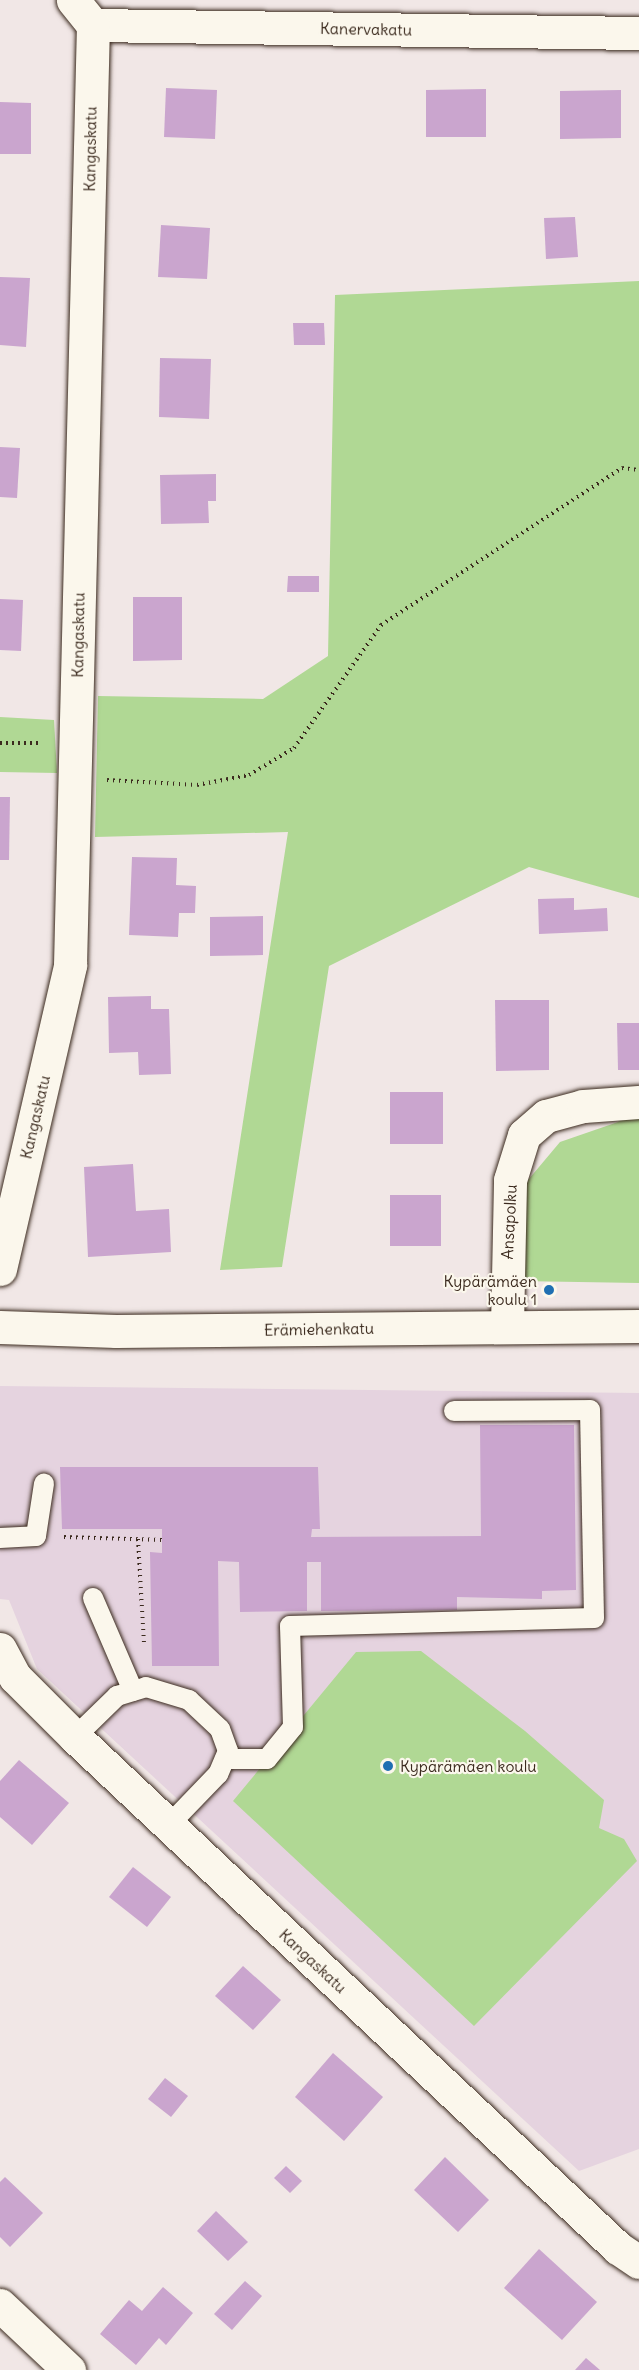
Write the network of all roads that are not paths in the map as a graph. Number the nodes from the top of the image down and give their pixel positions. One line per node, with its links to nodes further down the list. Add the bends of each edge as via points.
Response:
1 (73, 0): 2 (street)
2 (93, 25): 3 (street, Kanervakatu); 5 (street, Kangaskatu, via 70,965)
3 (639, 33)
4 (639, 1102): 6 (street, Ansapolku, via 583,1106 546,1116 524,1135 510,1180)
5 (0, 1269)
6 (507, 1326): 7 (street, Erämiehenkatu); 8 (street, Erämiehenkatu, via 116,1331)
7 (639, 1326)
8 (0, 1327)
9 (454, 1411): 16 (lane, via 590,1410 594,1618 290,1626 293,1727 267,1759)
10 (44, 1484): 11 (lane, via 36,1536)
11 (0, 1538)
12 (93, 1598): 14 (lane)
13 (0, 1649): 15 (street, Kangaskatu, via 15,1677)
14 (140, 1689): 15 (lane, via 117,1696); 16 (lane, via 189,1700 220,1729 228,1751)
15 (75, 1737): 17 (street, Kangaskatu)
16 (225, 1759): 17 (lane, via 218,1774)
17 (169, 1825): 18 (street, Kangaskatu, via 618,2248)
18 (639, 2262)
19 (0, 2305): 20 (street)
20 (69, 2370)

